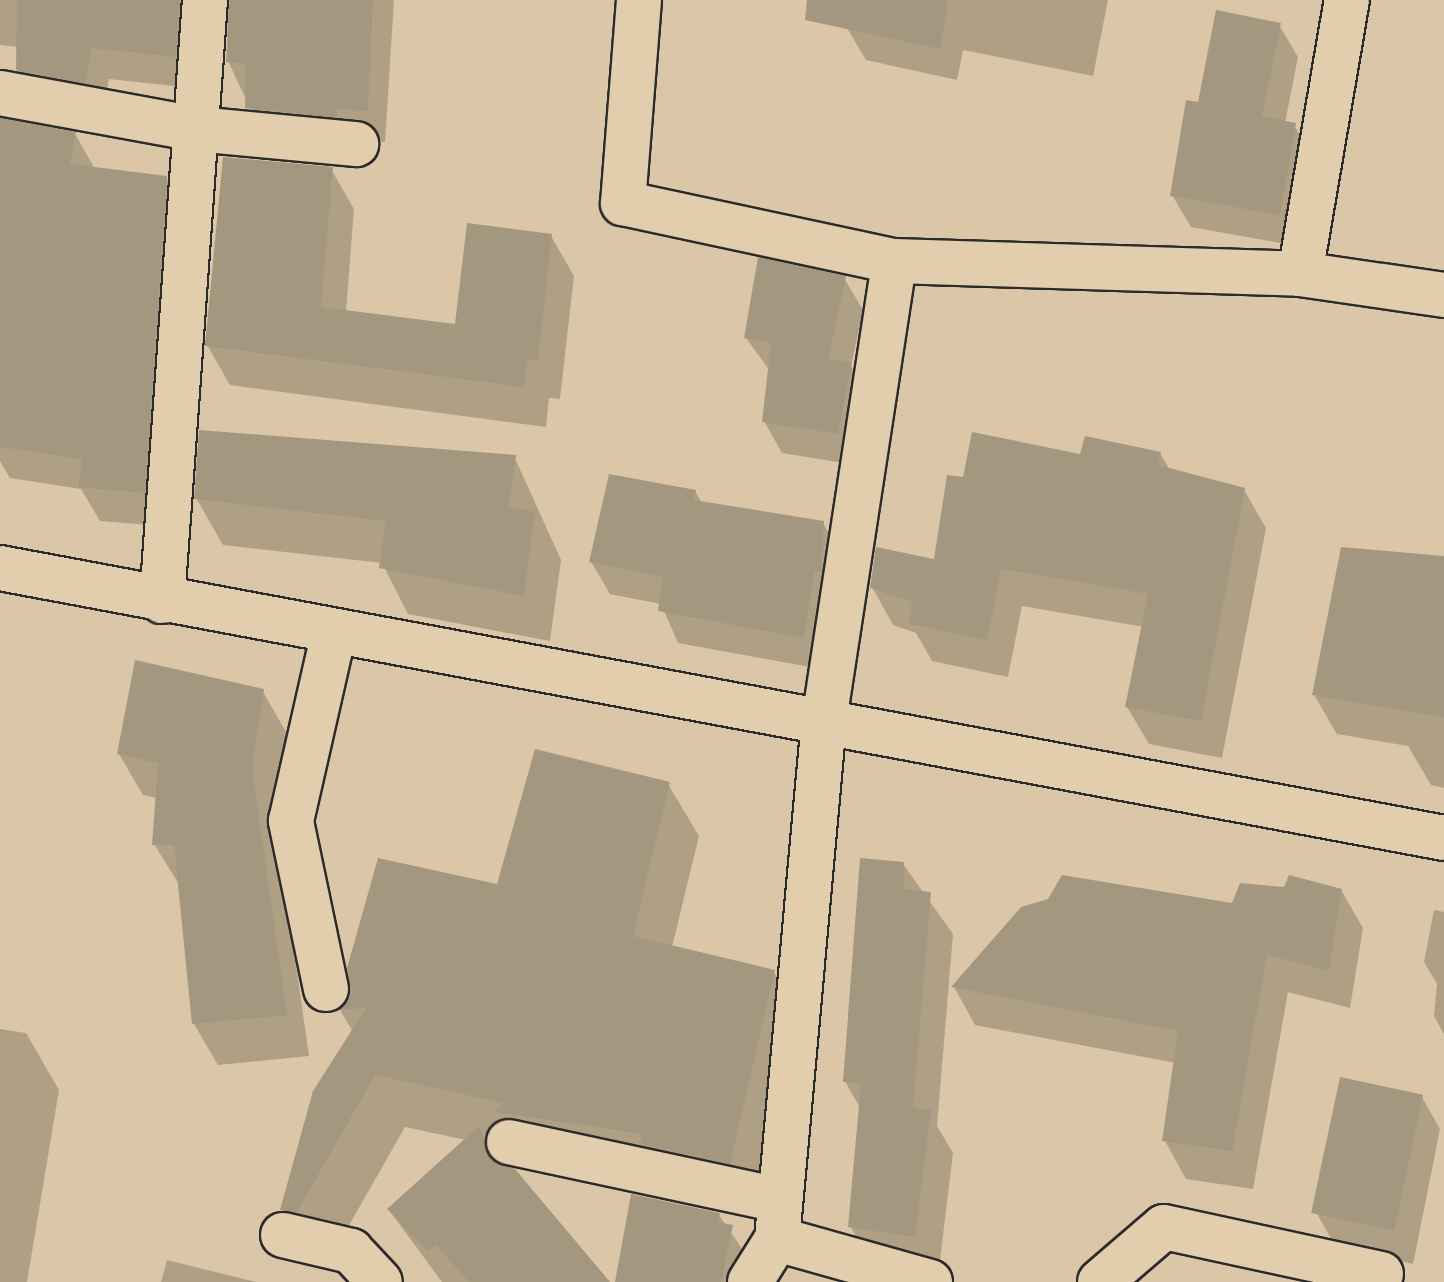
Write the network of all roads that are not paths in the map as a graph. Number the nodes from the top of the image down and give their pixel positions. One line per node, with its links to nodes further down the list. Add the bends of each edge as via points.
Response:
1 (205, 0): 5 (street)
2 (639, 0): 7 (street, via 623,203)
3 (1347, 0): 8 (street)
4 (0, 93): 5 (street)
5 (196, 129): 6 (street); 11 (street)
6 (356, 144)
7 (894, 261): 8 (street); 13 (street)
8 (1300, 274): 9 (street)
9 (1444, 295)
10 (0, 568): 11 (street)
11 (162, 601): 12 (street)
12 (334, 632): 13 (street); 15 (street, via 291,821)
13 (824, 721): 14 (street); 17 (street)
14 (1444, 838)
15 (326, 989)
16 (509, 1142): 17 (street)
17 (779, 1220): 21 (street); 22 (street)
18 (283, 1235): 20 (street, via 351,1251)
19 (1381, 1274): 23 (street, via 1164,1227)
20 (380, 1282)
21 (750, 1282)
22 (930, 1282)
23 (1100, 1282)

